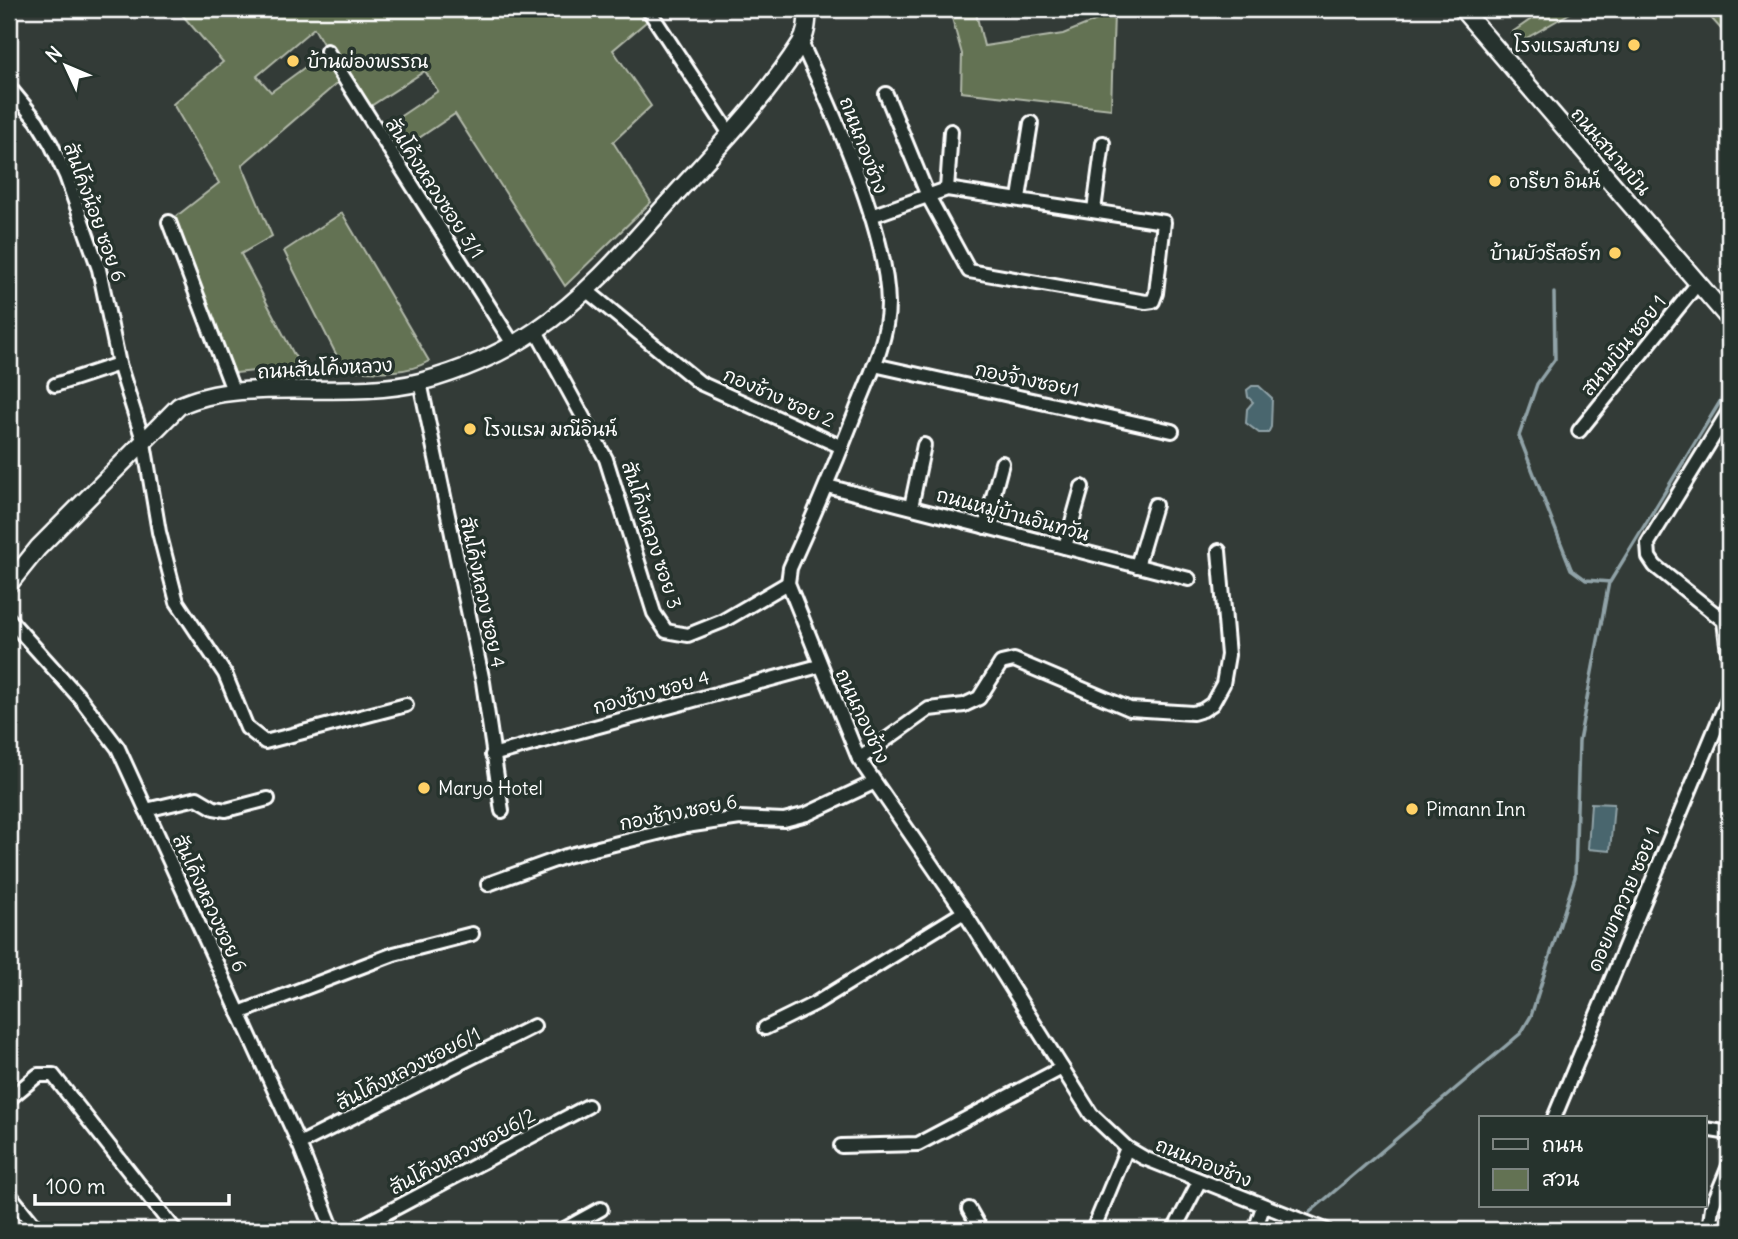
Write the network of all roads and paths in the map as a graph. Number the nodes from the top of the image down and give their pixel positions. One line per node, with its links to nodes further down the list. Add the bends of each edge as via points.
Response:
1 (648, 9): 10 (street)
2 (808, 9): 4 (street, ถนนสันโค้งหลวง)
3 (1462, 9): 18 (street, ถนนสนามบิน)
4 (801, 43): 10 (street, ถนนสันโค้งหลวง); 16 (street, ถนนกองช้าง)
5 (327, 51): 22 (street, สันโค้งหลวงซอย 3/1)
6 (9, 87): 23 (street, สันโค้งน้อย ซอย 6, via 37,121 66,176 99,270)
7 (886, 94): 13 (street)
8 (1031, 123): 14 (street)
9 (951, 131): 12 (street)
10 (730, 134): 19 (street, ถนนสันโค้งหลวง)
11 (1103, 143): 15 (street)
12 (947, 189): 13 (street); 14 (street)
13 (928, 196): 15 (street, via 969,271 1153,301 1164,222); 16 (street)
14 (1019, 198): 15 (street)
15 (1094, 210)
16 (871, 216): 24 (street, ถนนกองช้าง, via 884,263 888,303)
17 (169, 222): 27 (street)
18 (1698, 283): 20 (street, ถนนสนามบิน); 30 (street, สนามบิน ซอย 1)
19 (586, 289): 21 (street, ถนนสันโค้งหลวง); 33 (street, กองช้าง ซอย 2, via 700,383)
20 (1729, 319)
21 (536, 331): 22 (street, ถนนสันโค้งหลวง); 44 (street, สันโค้งหลวง ซอย 3, via 607,459 654,613 666,631 688,635 723,621)
22 (513, 344): 25 (street, ถนนสันโค้งหลวง)
23 (120, 364): 26 (street); 31 (street, สันโค้งน้อย ซอย 6)
24 (874, 365): 29 (street, กองจ้างซอย1); 33 (street, ถนนกองช้าง)
25 (420, 382): 27 (street, ถนนสันโค้งหลวง, via 387,388); 53 (street, สันโค้งหลวง ซอย 4, via 483,682)
26 (55, 385)
27 (234, 393): 31 (street, ถนนสันโค้งหลวง, via 206,395 179,406)
28 (1729, 411): 48 (street, via 1648,543 1648,557 1655,566)
29 (1172, 431)
30 (1579, 431)
31 (144, 443): 45 (street, ถนนสันโค้งหลวง, via 38,548); 52 (street, สันโค้งน้อย ซอย 6, via 177,602 225,674 247,728 265,742)
32 (924, 445): 38 (street)
33 (842, 447): 35 (street, ถนนกองช้าง)
34 (1002, 463): 39 (street)
35 (827, 486): 38 (street, ถนนหมู่บ้านอินทวัน); 44 (street, ถนนกองช้าง, via 790,568)
36 (1082, 487): 40 (street)
37 (1155, 505): 42 (street)
38 (911, 507): 39 (street, ถนนหมู่บ้านอินทวัน)
39 (985, 527): 40 (street, ถนนหมู่บ้านอินทวัน)
40 (1065, 547): 42 (street, ถนนหมู่บ้านอินทวัน)
41 (1219, 551): 54 (street, via 1228,655 1223,684 1203,710 1130,709 1014,660 1001,663 979,698 964,705 929,709)
42 (1137, 566): 43 (street, ถนนหมู่บ้านอินทวัน)
43 (1189, 579)
44 (788, 583): 50 (street, ถนนกองช้าง)
45 (9, 584)
46 (1729, 601): 48 (street)
47 (9, 619): 57 (street, สันโค้งหลวงซอย 6, via 118,748)
48 (1724, 621): 49 (street)
49 (1729, 660)
50 (819, 666): 53 (street, กองช้าง ซอย 4); 54 (street, ถนนกองช้าง)
51 (1729, 696): 68 (street, ดอยเขาควาย ซอย 1)
52 (405, 705)
53 (492, 755): 58 (street, สันโค้งหลวง ซอย 4)
54 (859, 759): 55 (street, ถนนกองช้าง)
55 (873, 783): 59 (street, กองช้าง ซอย 6, via 807,814 784,820 740,818 686,826 566,856); 60 (street, ถนนกองช้าง)
56 (268, 799): 57 (street, via 226,810 197,798)
57 (146, 810): 62 (street, สันโค้งหลวงซอย 6)
58 (502, 811)
59 (488, 884)
60 (964, 912): 64 (street, via 816,1003); 65 (street, ถนนกองช้าง)
61 (472, 934): 62 (street, via 394,954)
62 (240, 1013): 71 (street, สันโค้งหลวงซอย 6)
63 (534, 1026): 71 (street, สันโค้งหลวงซอย6/1)
64 (765, 1028)
65 (1062, 1068): 72 (street, via 918,1144); 73 (street, ถนนกองช้าง, via 1091,1114)
66 (9, 1099): 81 (street, via 38,1075 53,1075)
67 (588, 1106): 83 (street, สันโค้งหลวงซอย6/2)
68 (1555, 1116)
69 (1706, 1129): 70 (street)
70 (1729, 1133)
71 (299, 1144): 82 (street, สันโค้งหลวงซอย 6)
72 (841, 1146)
73 (1127, 1148): 75 (street, ถนนกองช้าง); 86 (street)
74 (1729, 1166): 90 (street, via 1712,1207)
75 (1199, 1182): 77 (street, ถนนกองช้าง); 87 (street)
76 (9, 1196): 80 (street)
77 (1263, 1207): 88 (street); 89 (street, ถนนกองช้าง)
78 (601, 1209): 84 (street)
79 (969, 1209): 85 (street)
80 (38, 1230)
81 (175, 1230)
82 (333, 1230)
83 (354, 1230)
84 (563, 1230)
85 (981, 1230)
86 (1093, 1230)
87 (1174, 1230)
88 (1255, 1230)
89 (1326, 1230)
90 (1709, 1230)

